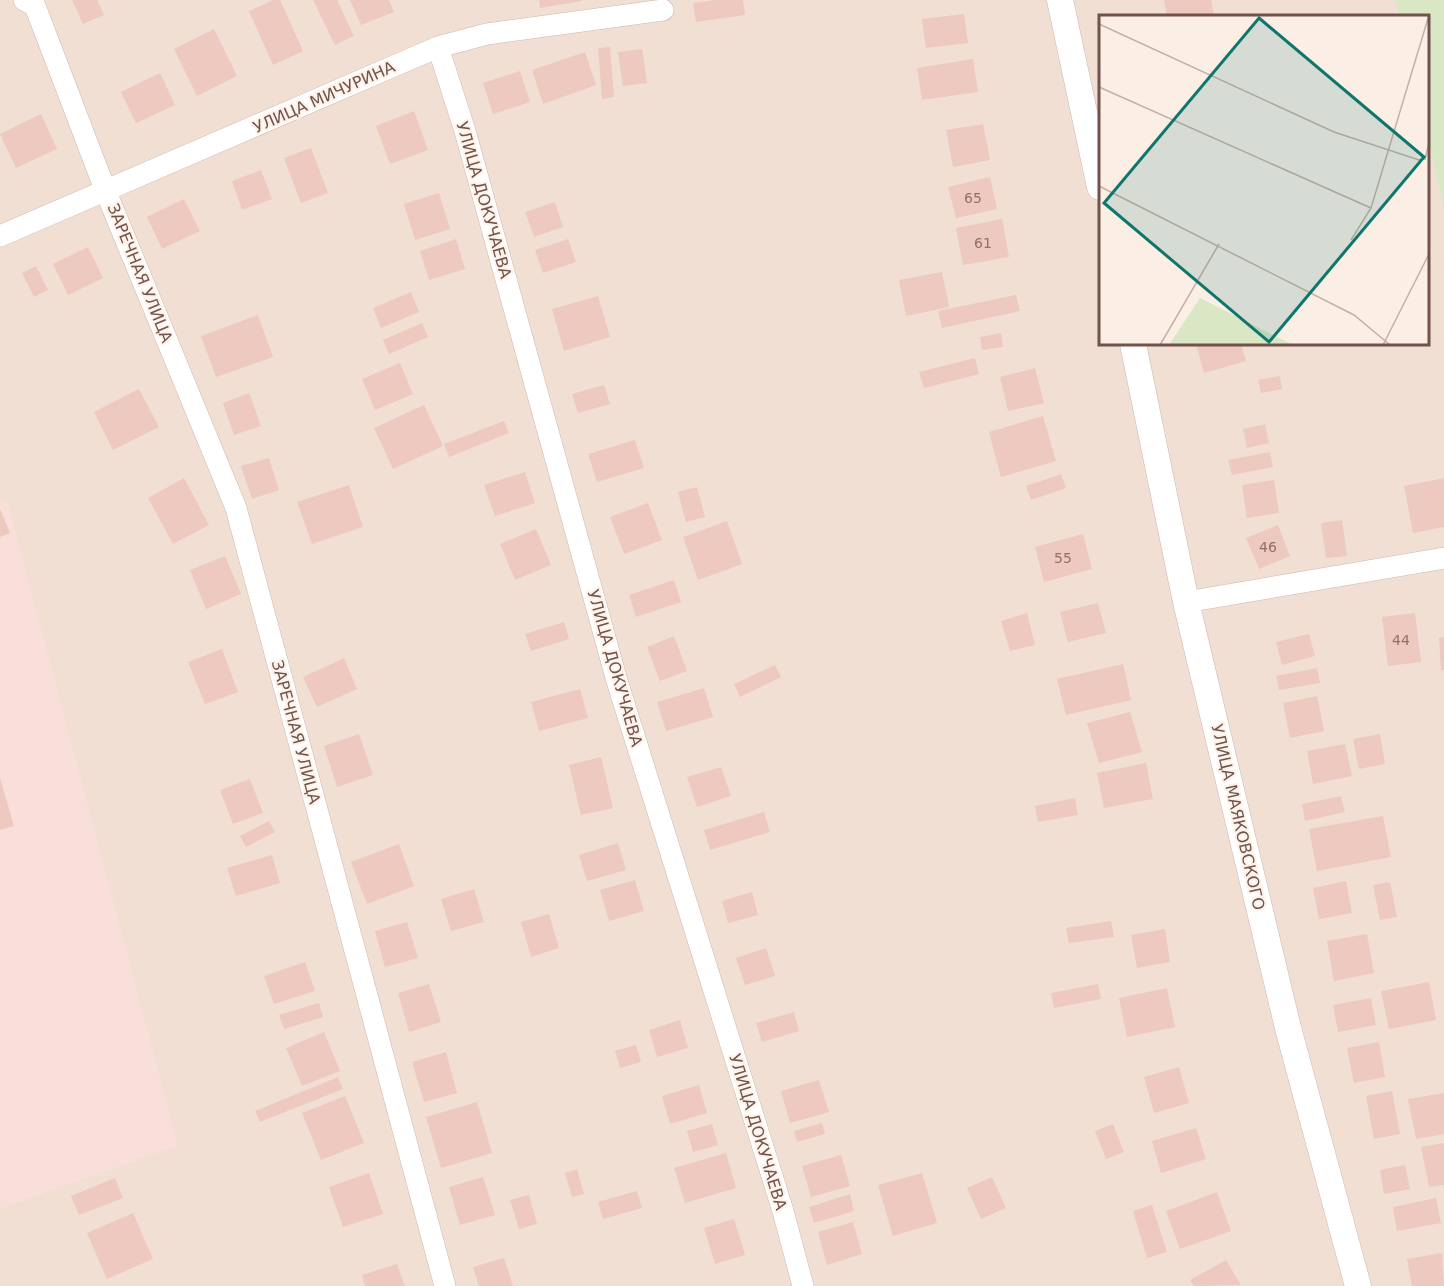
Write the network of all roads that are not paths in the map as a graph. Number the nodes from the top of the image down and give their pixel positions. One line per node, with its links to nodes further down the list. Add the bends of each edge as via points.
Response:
1 (24, 0): 6 (street, ЗАРЕЧНАЯ УЛИЦА, via 35,6)
2 (1060, 0): 5 (street)
3 (663, 10): 4 (street, УЛИЦА МИЧУРИНА, via 487,34)
4 (438, 47): 6 (street, УЛИЦА МИЧУРИНА); 12 (street, УЛИЦА ДОКУЧАЕВА, via 468,142 617,681)
5 (1099, 178)
6 (106, 192): 7 (street, УЛИЦА МИЧУРИНА); 11 (street, ЗАРЕЧНАЯ УЛИЦА, via 236,508)
7 (0, 236)
8 (1133, 345): 10 (street, УЛИЦА МАЯКОВСКОГО)
9 (1444, 558): 10 (street)
10 (1186, 602): 13 (street, УЛИЦА МАЯКОВСКОГО, via 1288,1028)
11 (446, 1286)
12 (803, 1286)
13 (1358, 1286)

